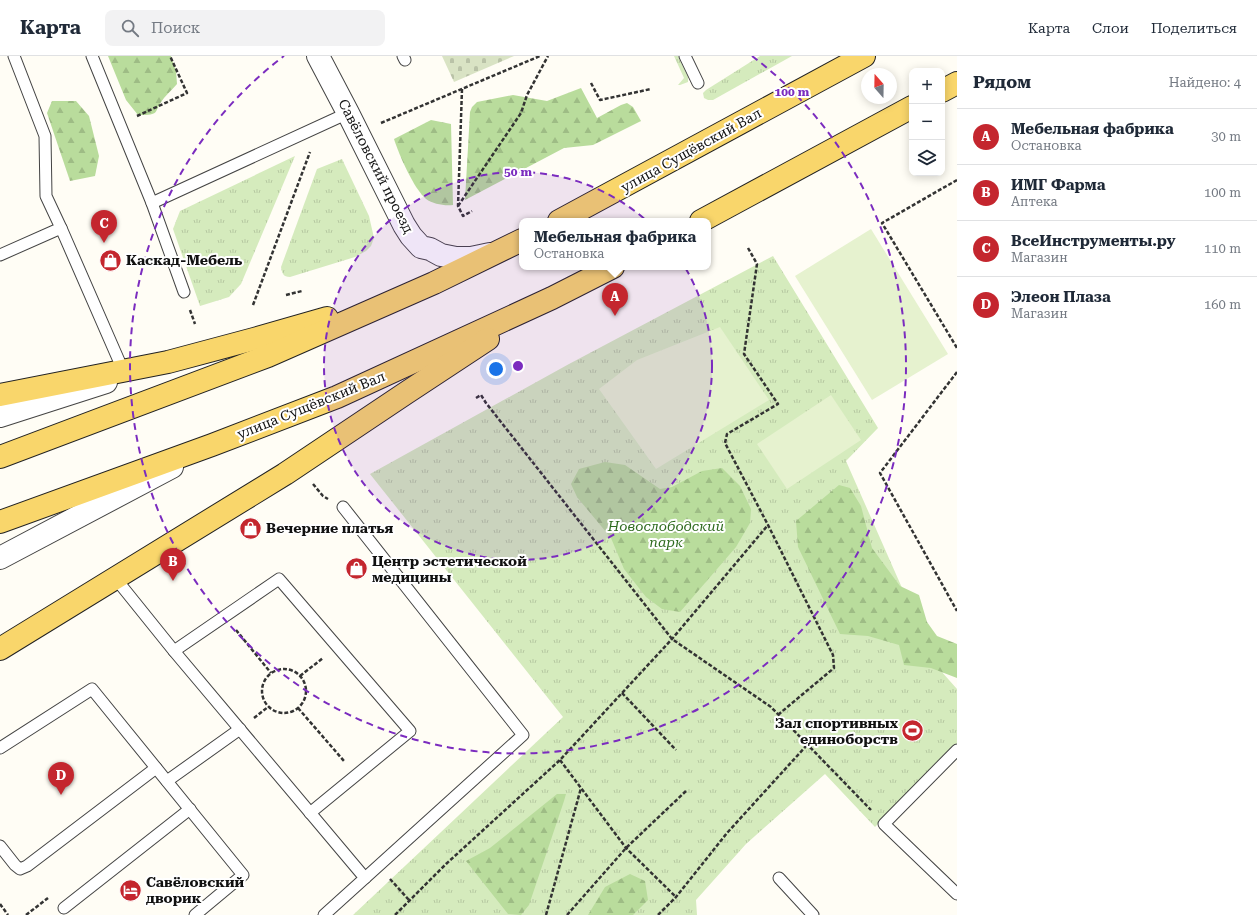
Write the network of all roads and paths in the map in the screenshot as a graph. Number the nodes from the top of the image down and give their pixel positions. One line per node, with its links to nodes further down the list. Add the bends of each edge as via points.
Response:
1 (14, 56): 26 (lane, via 45,136 46,196)
2 (92, 56): 17 (lane)
3 (170, 56): 17 (path, via 187,93)
4 (318, 56): 16 (street, Савёловский проезд)
5 (540, 56): 12 (path)
6 (548, 56): 22 (path, via 527,95 521,113)
7 (685, 56): 10 (lane)
8 (864, 56): 24 (main road, улица Сущёвский Вал)
9 (591, 83): 13 (path, via 600,100)
10 (698, 83)
11 (957, 83): 14 (main road)
12 (462, 89): 18 (path); 22 (path)
13 (651, 89)
14 (945, 89)
15 (909, 110): 25 (main road)
16 (348, 113): 19 (lane); 29 (street, Савёловский проезд, via 404,225 421,247 456,258 485,256)
17 (120, 124): 21 (lane)
18 (375, 126)
19 (312, 130): 21 (lane); 37 (path, via 312,147)
20 (957, 180): 38 (path, via 882,223)
21 (152, 203): 34 (lane)
22 (458, 206): 23 (path, via 463,216)
23 (472, 211)
24 (566, 218)
25 (707, 218)
26 (61, 228): 30 (lane); 40 (lane)
27 (519, 241): 29 (main road)
28 (748, 248): 50 (path, via 757,264 744,354 778,404 727,434 725,443)
29 (497, 252): 32 (main road)
30 (0, 255)
31 (607, 270): 36 (main road, улица Сущёвский Вал)
32 (434, 283): 39 (main road, via 350,311); 46 (main road, via 268,356)
33 (302, 291): 35 (path)
34 (184, 292)
35 (286, 295)
36 (552, 298): 45 (main road, улица Сущёвский Вал, via 337,397); 52 (main road, via 285,474)
37 (253, 306)
38 (957, 348)
39 (168, 362): 40 (main road); 44 (street)
40 (123, 370): 42 (main road)
41 (957, 372): 53 (path, via 880,473)
42 (0, 395)
43 (476, 398): 55 (path, via 481,395)
44 (0, 416)
45 (212, 445): 49 (main road, улица Сущёвский Вал); 51 (street)
46 (0, 457)
47 (310, 480): 48 (path, via 323,496)
48 (343, 507): 80 (lane, via 523,735)
49 (0, 522)
50 (768, 525): 55 (path); 63 (path, via 833,656 834,668)
51 (0, 558)
52 (116, 579): 57 (main road); 58 (lane)
53 (957, 611)
54 (225, 615): 56 (lane, via 279,579); 58 (lane); 59 (path)
55 (672, 639): 61 (path); 63 (path)
56 (337, 647): 60 (path); 71 (lane, via 410,731)
57 (0, 649)
58 (174, 650): 64 (lane)
59 (271, 673): 60 (path, via 286,669); 62 (path, via 264,680 261,689 262,699 268,707 277,713 288,713)
60 (300, 676): 62 (path, via 305,684 306,693)
61 (622, 693): 67 (path); 69 (path)
62 (298, 708): 71 (path)
63 (779, 714): 65 (path)
64 (240, 730): 72 (lane); 76 (lane)
65 (808, 745): 77 (path); 84 (path, via 727,833)
66 (0, 748): 70 (lane, via 92,689)
67 (676, 750)
68 (957, 750): 77 (lane)
69 (560, 760): 73 (path); 85 (path)
70 (156, 768): 72 (lane); 78 (lane, via 27,866 20,869)
71 (356, 775): 76 (lane)
72 (167, 781): 75 (lane)
73 (581, 788): 79 (path); 92 (path)
74 (686, 791): 79 (path)
75 (190, 809): 87 (lane); 89 (lane, via 243,875)
76 (310, 813): 81 (lane)
77 (884, 824): 83 (lane)
78 (0, 846)
79 (626, 848): 84 (path); 93 (path)
80 (378, 865): 81 (lane); 85 (path)
81 (365, 878): 90 (lane)
82 (779, 878): 95 (lane)
83 (957, 894)
84 (676, 897): 94 (path)
85 (409, 900): 91 (path)
86 (0, 904): 88 (path)
87 (64, 908)
88 (8, 915)
89 (195, 915)
90 (324, 915)
91 (394, 915)
92 (546, 915)
93 (567, 915)
94 (658, 915)
95 (813, 915)

